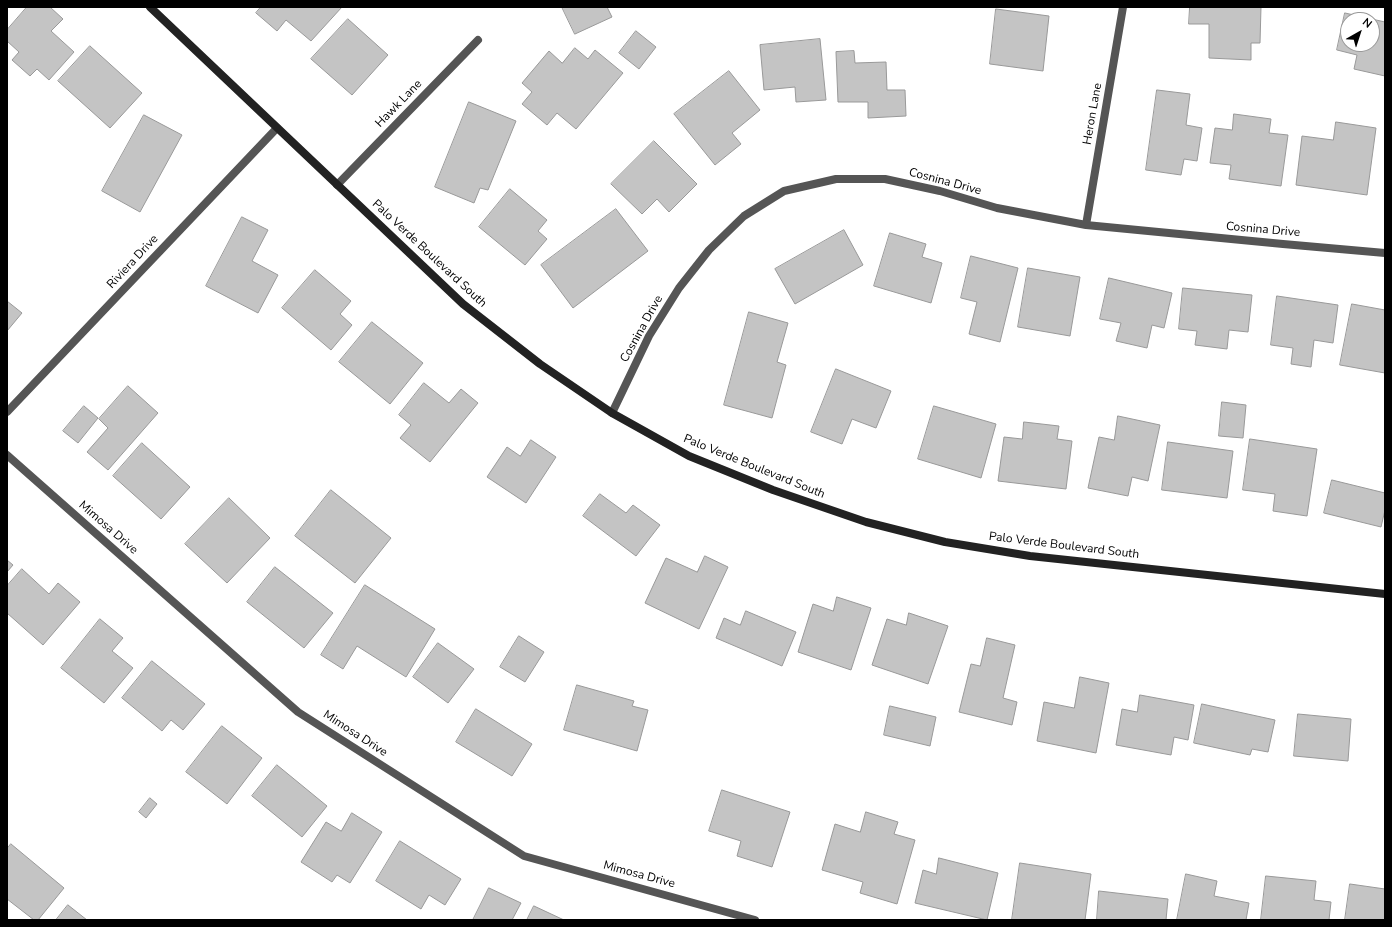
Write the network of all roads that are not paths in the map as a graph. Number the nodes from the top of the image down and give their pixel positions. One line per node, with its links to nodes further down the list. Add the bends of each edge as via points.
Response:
1 (150, 7): 4 (main road, Palo Verde Boulevard South)
2 (1123, 7): 6 (street, Heron Lane)
3 (478, 40): 5 (street, Hawk Lane)
4 (277, 128): 5 (main road, Palo Verde Boulevard South); 8 (street, Riviera Drive)
5 (337, 185): 9 (main road, Palo Verde Boulevard South, via 463,304 540,364)
6 (1086, 225): 7 (street, Cosnina Drive); 9 (street, Cosnina Drive, via 997,208 940,191 885,179 836,179 784,191 744,216 709,250 679,288 649,336)
7 (1385, 253)
8 (7, 412)
9 (612, 413): 11 (main road, Palo Verde Boulevard South, via 689,456 773,490 866,522 945,542 1030,556)
10 (7, 455): 12 (street, Mimosa Drive, via 298,712 524,856)
11 (1385, 594)
12 (755, 920)

